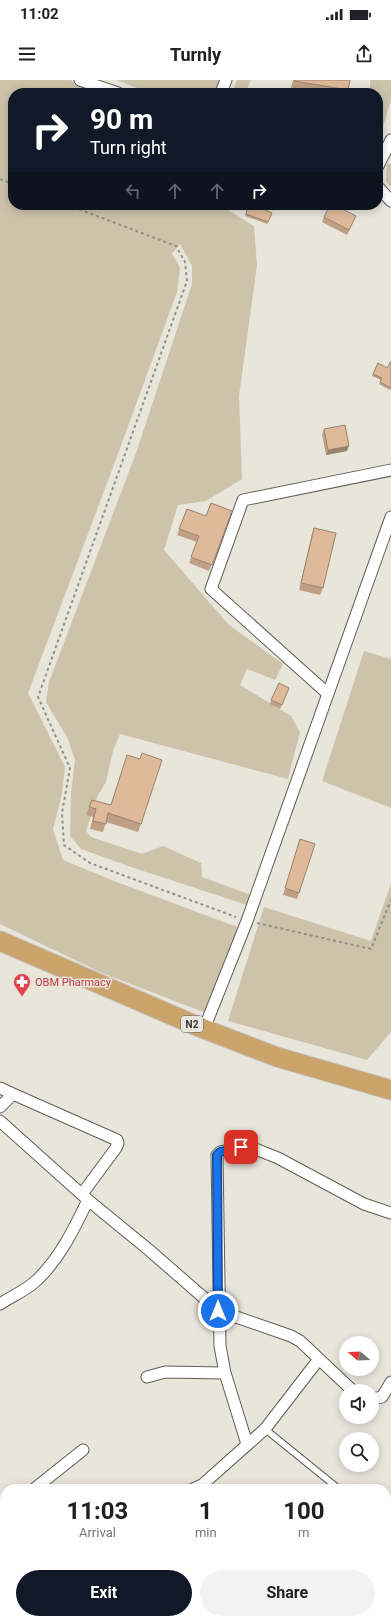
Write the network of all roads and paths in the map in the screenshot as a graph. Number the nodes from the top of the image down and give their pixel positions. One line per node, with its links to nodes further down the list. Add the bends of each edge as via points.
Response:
1 (80, 80): 2 (street)
2 (103, 88)
3 (391, 140): 4 (street)
4 (383, 156)
5 (383, 192): 6 (street)
6 (391, 201)
7 (81, 210): 12 (path, via 176,246 185,262 187,281 38,697 70,768 62,813 64,845 90,863)
8 (391, 470): 10 (street, via 243,500 211,589)
9 (391, 517): 10 (street)
10 (328, 694): 12 (street)
11 (391, 900): 12 (path, via 371,949)
12 (247, 921): 14 (street)
13 (0, 941): 14 (highway, N2)
14 (204, 1029): 16 (highway, N2, via 277,1057)
15 (0, 1088): 17 (street)
16 (391, 1090)
17 (13, 1094): 18 (street); 20 (street, via 117,1140 116,1148)
18 (0, 1107)
19 (0, 1121): 20 (street)
20 (85, 1197): 22 (street, via 70,1236 53,1262 36,1281); 23 (street, via 150,1250)
21 (391, 1213): 23 (street, via 364,1204 258,1150 241,1147 220,1152 217,1155)
22 (0, 1304)
23 (218, 1311): 24 (street, via 291,1336); 25 (street)
24 (319, 1359): 28 (street); 30 (street)
25 (225, 1373): 26 (street, via 165,1372); 31 (street)
26 (147, 1377)
27 (391, 1382): 29 (street, via 382,1397)
28 (346, 1384)
29 (379, 1398)
30 (265, 1429): 31 (street); 35 (lane)
31 (247, 1444): 34 (street)
32 (83, 1450): 33 (street)
33 (40, 1484)
34 (205, 1484)
35 (333, 1484)

